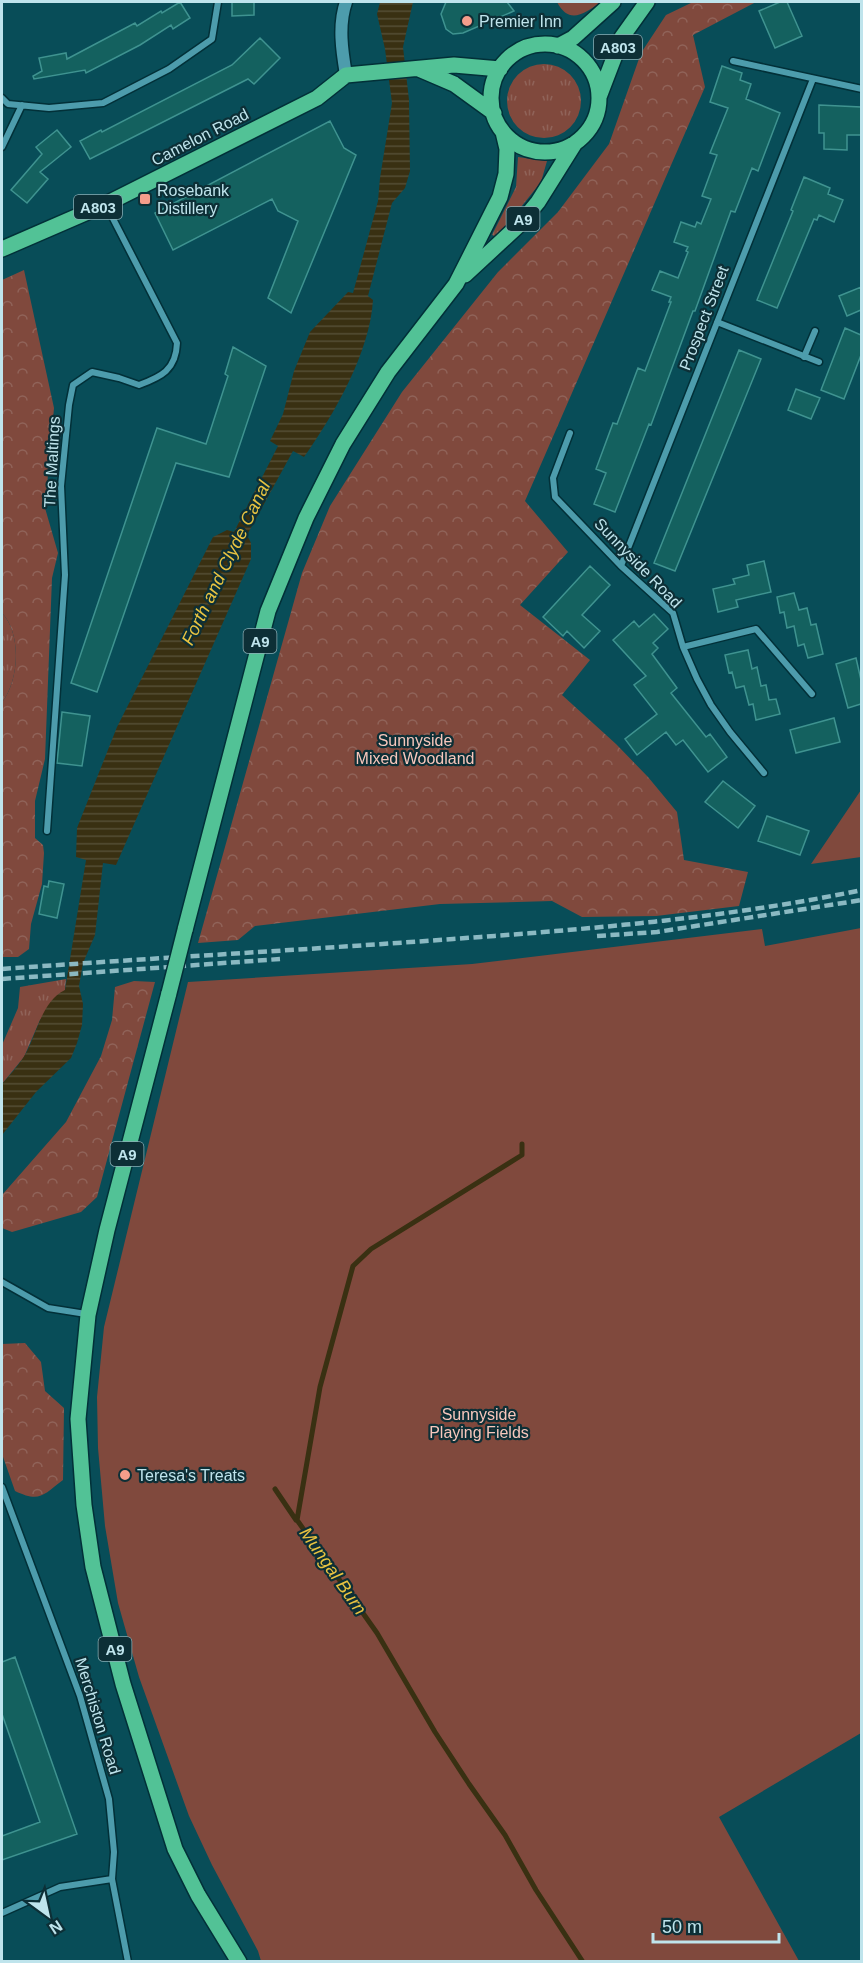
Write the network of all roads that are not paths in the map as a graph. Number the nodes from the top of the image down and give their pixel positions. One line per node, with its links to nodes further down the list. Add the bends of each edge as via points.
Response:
1 (218, 2): 14 (street, via 213,39 169,69 103,103 49,108)
2 (346, 2): 9 (main road, via 342,48)
3 (613, 2): 5 (main road, A803, via 573,38)
4 (647, 2): 12 (main road, A803, via 622,37)
5 (558, 46): 8 (main road, via 524,48); 12 (main road, via 587,64)
6 (733, 61): 10 (street)
7 (415, 68): 8 (main road, via 454,65); 9 (main road); 15 (main road, via 454,84)
8 (500, 69): 15 (main road, via 492,87)
9 (346, 75): 19 (main road, Camelon Road / A803, via 317,98)
10 (813, 79): 11 (street); 22 (street, Prospect Street)
11 (861, 89)
12 (599, 97): 17 (main road, via 597,115)
13 (2, 98): 14 (street, via 8,104)
14 (22, 105): 18 (street)
15 (494, 113): 16 (main road)
16 (503, 132): 17 (main road, via 524,148 543,152); 21 (main road, A9, via 507,158 500,197)
17 (575, 143): 21 (main road, A9, via 519,225)
18 (2, 147)
19 (106, 204): 20 (main road, Camelon Road / A803); 31 (street, The Maltings, via 177,343 177,354 162,376 139,386 92,372 74,385 61,486 65,575)
20 (2, 249)
21 (456, 284): 33 (main road, A9, bridge, via 388,372 343,444 306,518 268,611 106,1230)
22 (717, 322): 24 (street); 27 (street, Prospect Street)
23 (815, 331): 24 (street)
24 (804, 357): 25 (street)
25 (819, 362)
26 (570, 433): 27 (street, Sunnyside Road, via 553,478 555,497)
27 (621, 566): 28 (street, Sunnyside Road, via 673,613)
28 (683, 647): 29 (street, via 756,629); 30 (street, Sunnyside Road, via 711,705)
29 (812, 694)
30 (764, 773)
31 (47, 831)
32 (2, 1282): 33 (street, via 48,1308)
33 (88, 1315): 38 (main road, A9, via 78,1419 93,1567 123,1684 175,1849)
34 (2, 1487): 35 (street, Merchiston Road, via 80,1696 106,1787 114,1852)
35 (112, 1879): 36 (street, via 60,1887); 37 (street, Merchiston Road)
36 (2, 1913)
37 (128, 1962)
38 (239, 1962)

